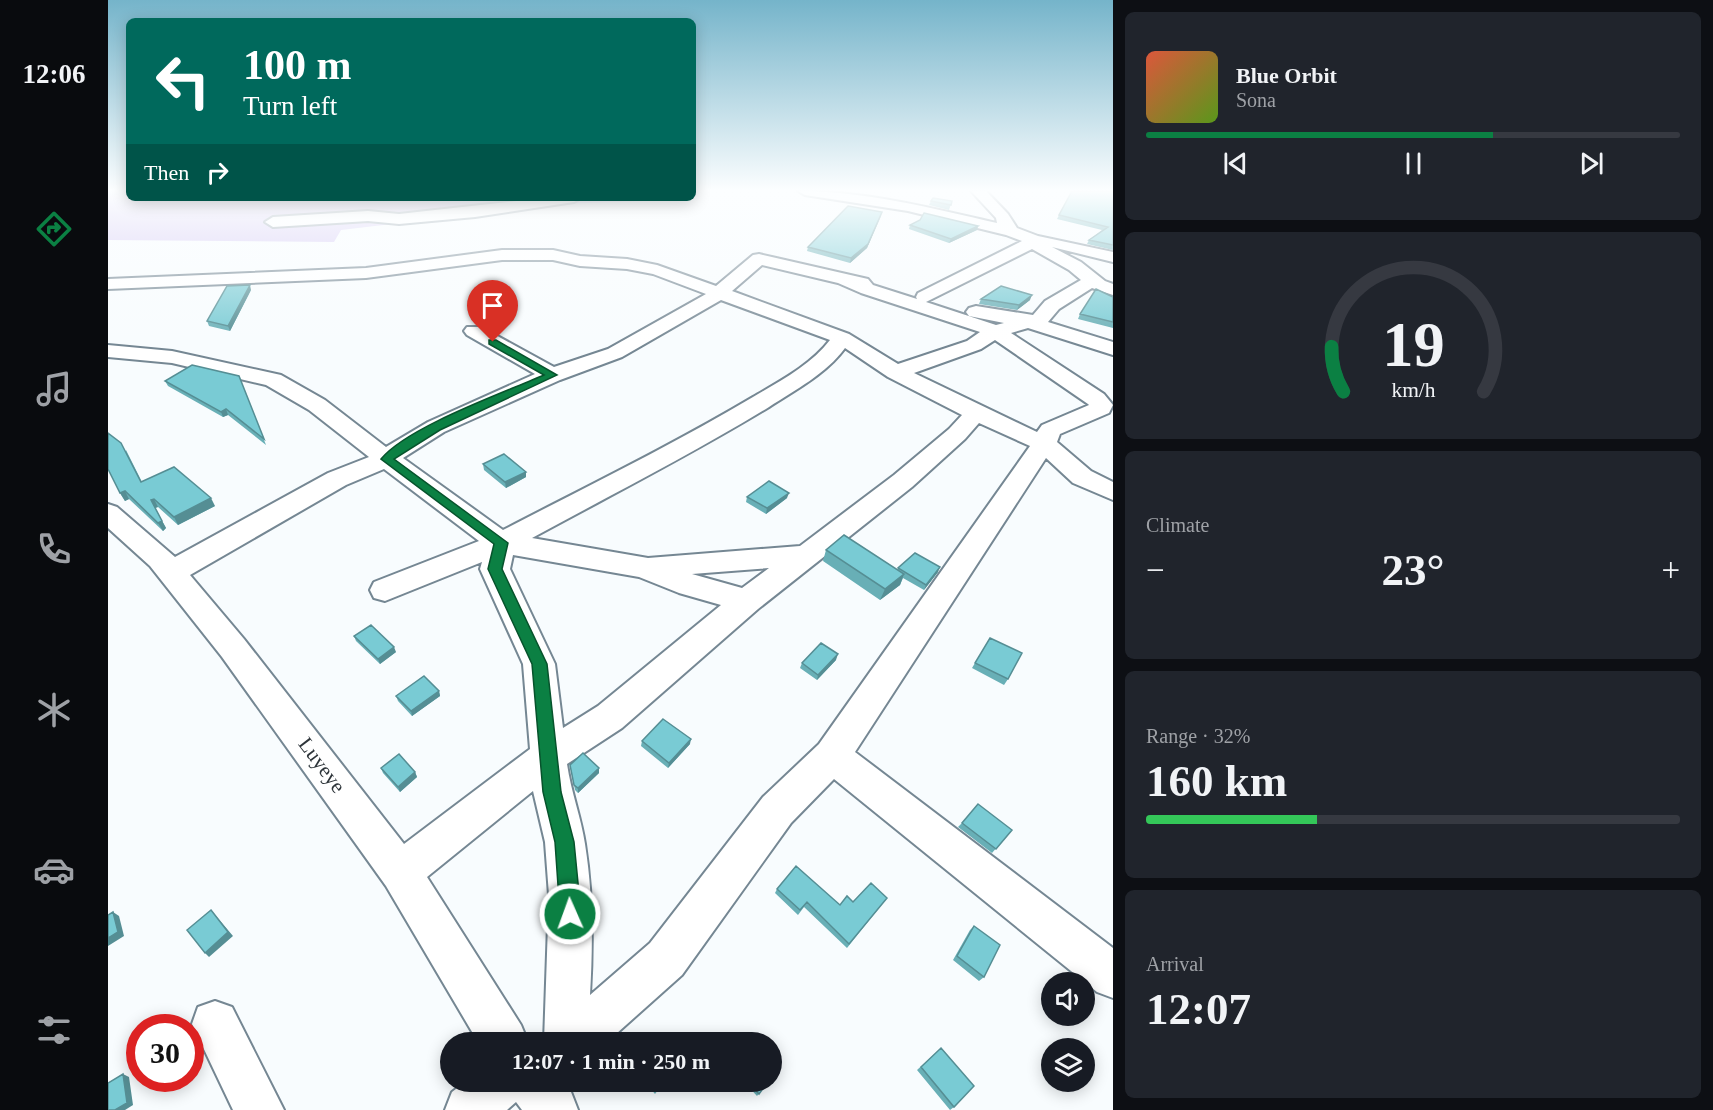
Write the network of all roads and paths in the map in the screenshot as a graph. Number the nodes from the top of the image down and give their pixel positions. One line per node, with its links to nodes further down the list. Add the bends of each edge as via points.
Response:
1 (1031, 243): 11 (street)
2 (1036, 243): 6 (street)
3 (1053, 243): 4 (street)
4 (1113, 257)
5 (1113, 270): 6 (street)
6 (1091, 278): 9 (street); 12 (street)
7 (844, 279): 10 (street, via 759,259); 11 (street); 13 (street)
8 (108, 284): 10 (street, via 366,273 484,257 553,255 657,270)
9 (1113, 290)
10 (720, 293): 15 (street); 19 (street, via 615,353)
11 (925, 297): 12 (street, via 984,314)
12 (1031, 322): 13 (street); 16 (street)
13 (995, 331): 18 (street, via 974,345); 21 (street, via 1102,405 1050,430)
14 (474, 332): 19 (street)
15 (842, 338): 18 (street); 25 (street, via 828,357 794,382 726,423)
16 (1113, 349)
17 (108, 351): 22 (street, via 172,357 273,380 317,405)
18 (896, 372): 20 (street)
19 (552, 375): 22 (street, via 436,427)
20 (976, 414): 21 (street); 26 (street, via 903,481)
21 (1043, 443): 23 (street, via 1082,477); 32 (street)
22 (387, 459): 25 (street); 28 (street, via 337,478)
23 (1113, 492)
24 (108, 513): 28 (street, Luyeye)
25 (501, 543): 27 (street); 29 (street); 31 (street, via 495,569 539,664)
26 (809, 555): 27 (street); 30 (street)
27 (644, 567): 30 (street)
28 (171, 572): 33 (street, Luyeye)
29 (385, 590)
30 (747, 601): 31 (street, via 610,717)
31 (549, 756): 33 (street); 37 (street, via 570,895)
32 (832, 756): 34 (street); 38 (street, via 777,810 666,959)
33 (400, 872): 36 (street, Luyeye)
34 (1113, 976)
35 (215, 1024): 40 (street)
36 (498, 1032)
37 (569, 1032)
38 (582, 1032)
39 (528, 1092): 41 (street)
40 (259, 1110)
41 (470, 1110)

